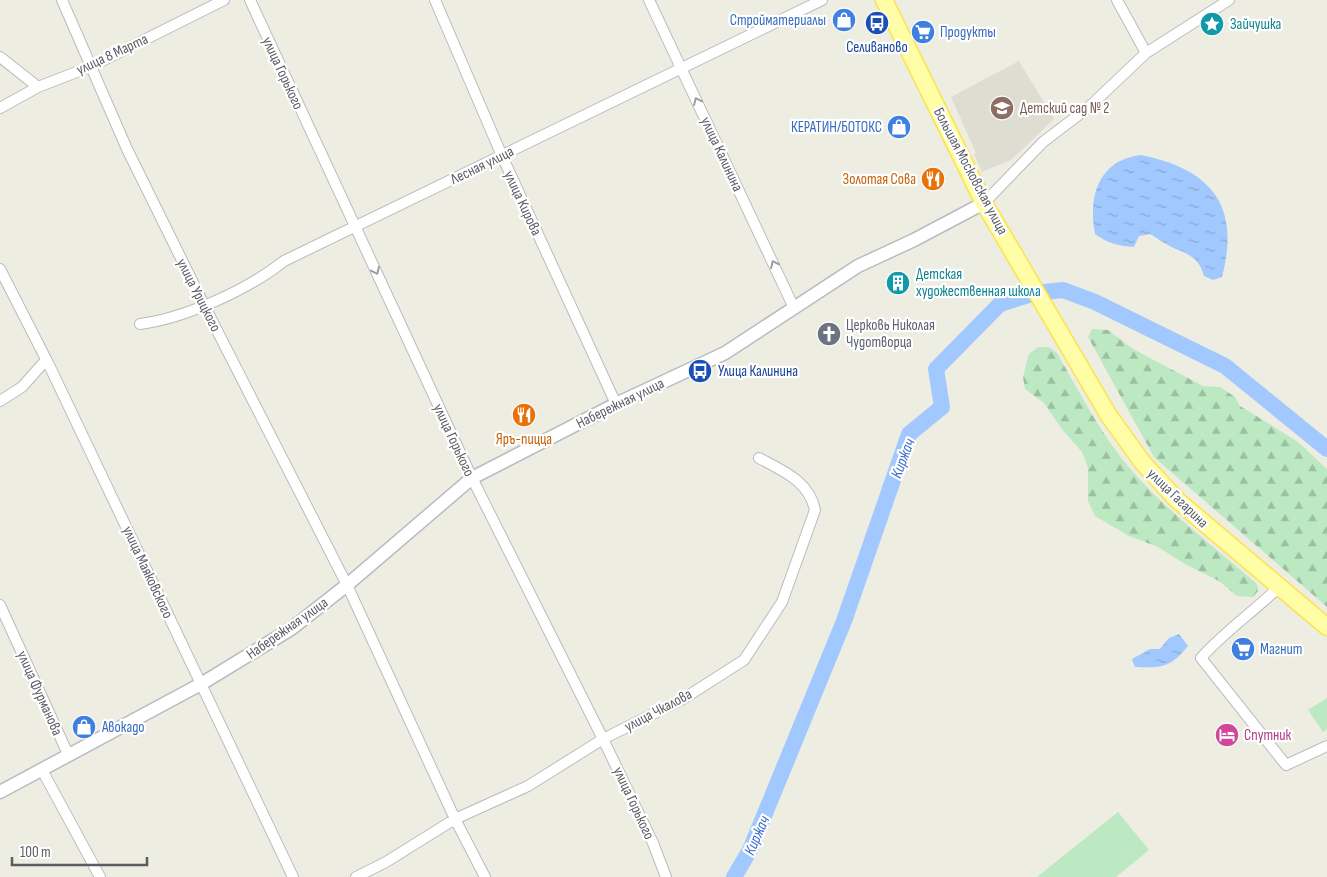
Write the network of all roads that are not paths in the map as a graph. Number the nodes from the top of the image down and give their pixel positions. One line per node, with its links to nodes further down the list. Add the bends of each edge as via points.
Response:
1 (62, 0): 12 (street, улица Урицкого)
2 (224, 0): 12 (street, улица 8 Марта)
3 (250, 0): 18 (street, улица Горького)
4 (435, 0): 16 (street, улица Кирова)
5 (649, 0): 13 (street, улица Калинина)
6 (822, 0): 13 (street, Лесная улица)
7 (884, 0): 17 (main road, Большая Московская улица)
8 (1117, 0): 10 (street)
9 (1229, 0): 10 (street, Набережная улица)
10 (1146, 53): 17 (street, Набережная улица, via 1089,107 1043,142)
11 (0, 58): 14 (street)
12 (92, 66): 14 (street, улица 8 Марта); 20 (street, улица Урицкого, via 127,150)
13 (681, 68): 16 (street, Лесная улица); 21 (street, улица Калинина, one-way to 13)
14 (38, 87): 15 (street, улица 8 Марта)
15 (0, 108)
16 (502, 156): 18 (street, Лесная улица); 26 (street, улица Кирова)
17 (984, 203): 21 (street, Набережная улица, via 858,266); 23 (main road, Большая Московская улица)
18 (355, 227): 20 (street, Лесная улица, via 284,261 266,276); 28 (street, улица Горького, one-way to 28)
19 (0, 269): 24 (street, улица Маяковского)
20 (204, 305): 22 (street, Лесная улица, via 165,320); 29 (street, улица Урицкого)
21 (794, 308): 26 (street, Набережная улица, via 724,353)
22 (140, 324)
23 (1064, 338): 30 (main road, улица Гагарина, via 1109,416 1143,464 1177,500)
24 (46, 360): 25 (street, via 22,387); 33 (street, улица Маяковского)
25 (0, 401)
26 (616, 404): 28 (street, Набережная улица)
27 (759, 458): 34 (street, улица Чкалова, via 794,477 806,489 815,510 782,602 744,660 683,698)
28 (472, 478): 29 (street, Набережная улица); 34 (street, улица Горького)
29 (347, 585): 33 (street, Набережная улица, via 291,629); 39 (street, улица Урицкого)
30 (1278, 588): 32 (main road, улица Гагарина); 35 (street, via 1201,658 1286,765)
31 (0, 605): 36 (street, улица Фурманова)
32 (1327, 627)
33 (201, 684): 36 (street, Набережная улица); 41 (street, улица Маяковского)
34 (603, 739): 39 (street, улица Чкалова, via 528,786); 44 (street, улица Горького)
35 (1327, 746)
36 (68, 754): 37 (street, Набережная улица)
37 (42, 770): 38 (street, Набережная улица); 40 (street)
38 (0, 792)
39 (455, 819): 42 (street, улица Чкалова); 43 (street, улица Урицкого)
40 (100, 877)
41 (293, 877)
42 (356, 877)
43 (485, 877)
44 (666, 877)

